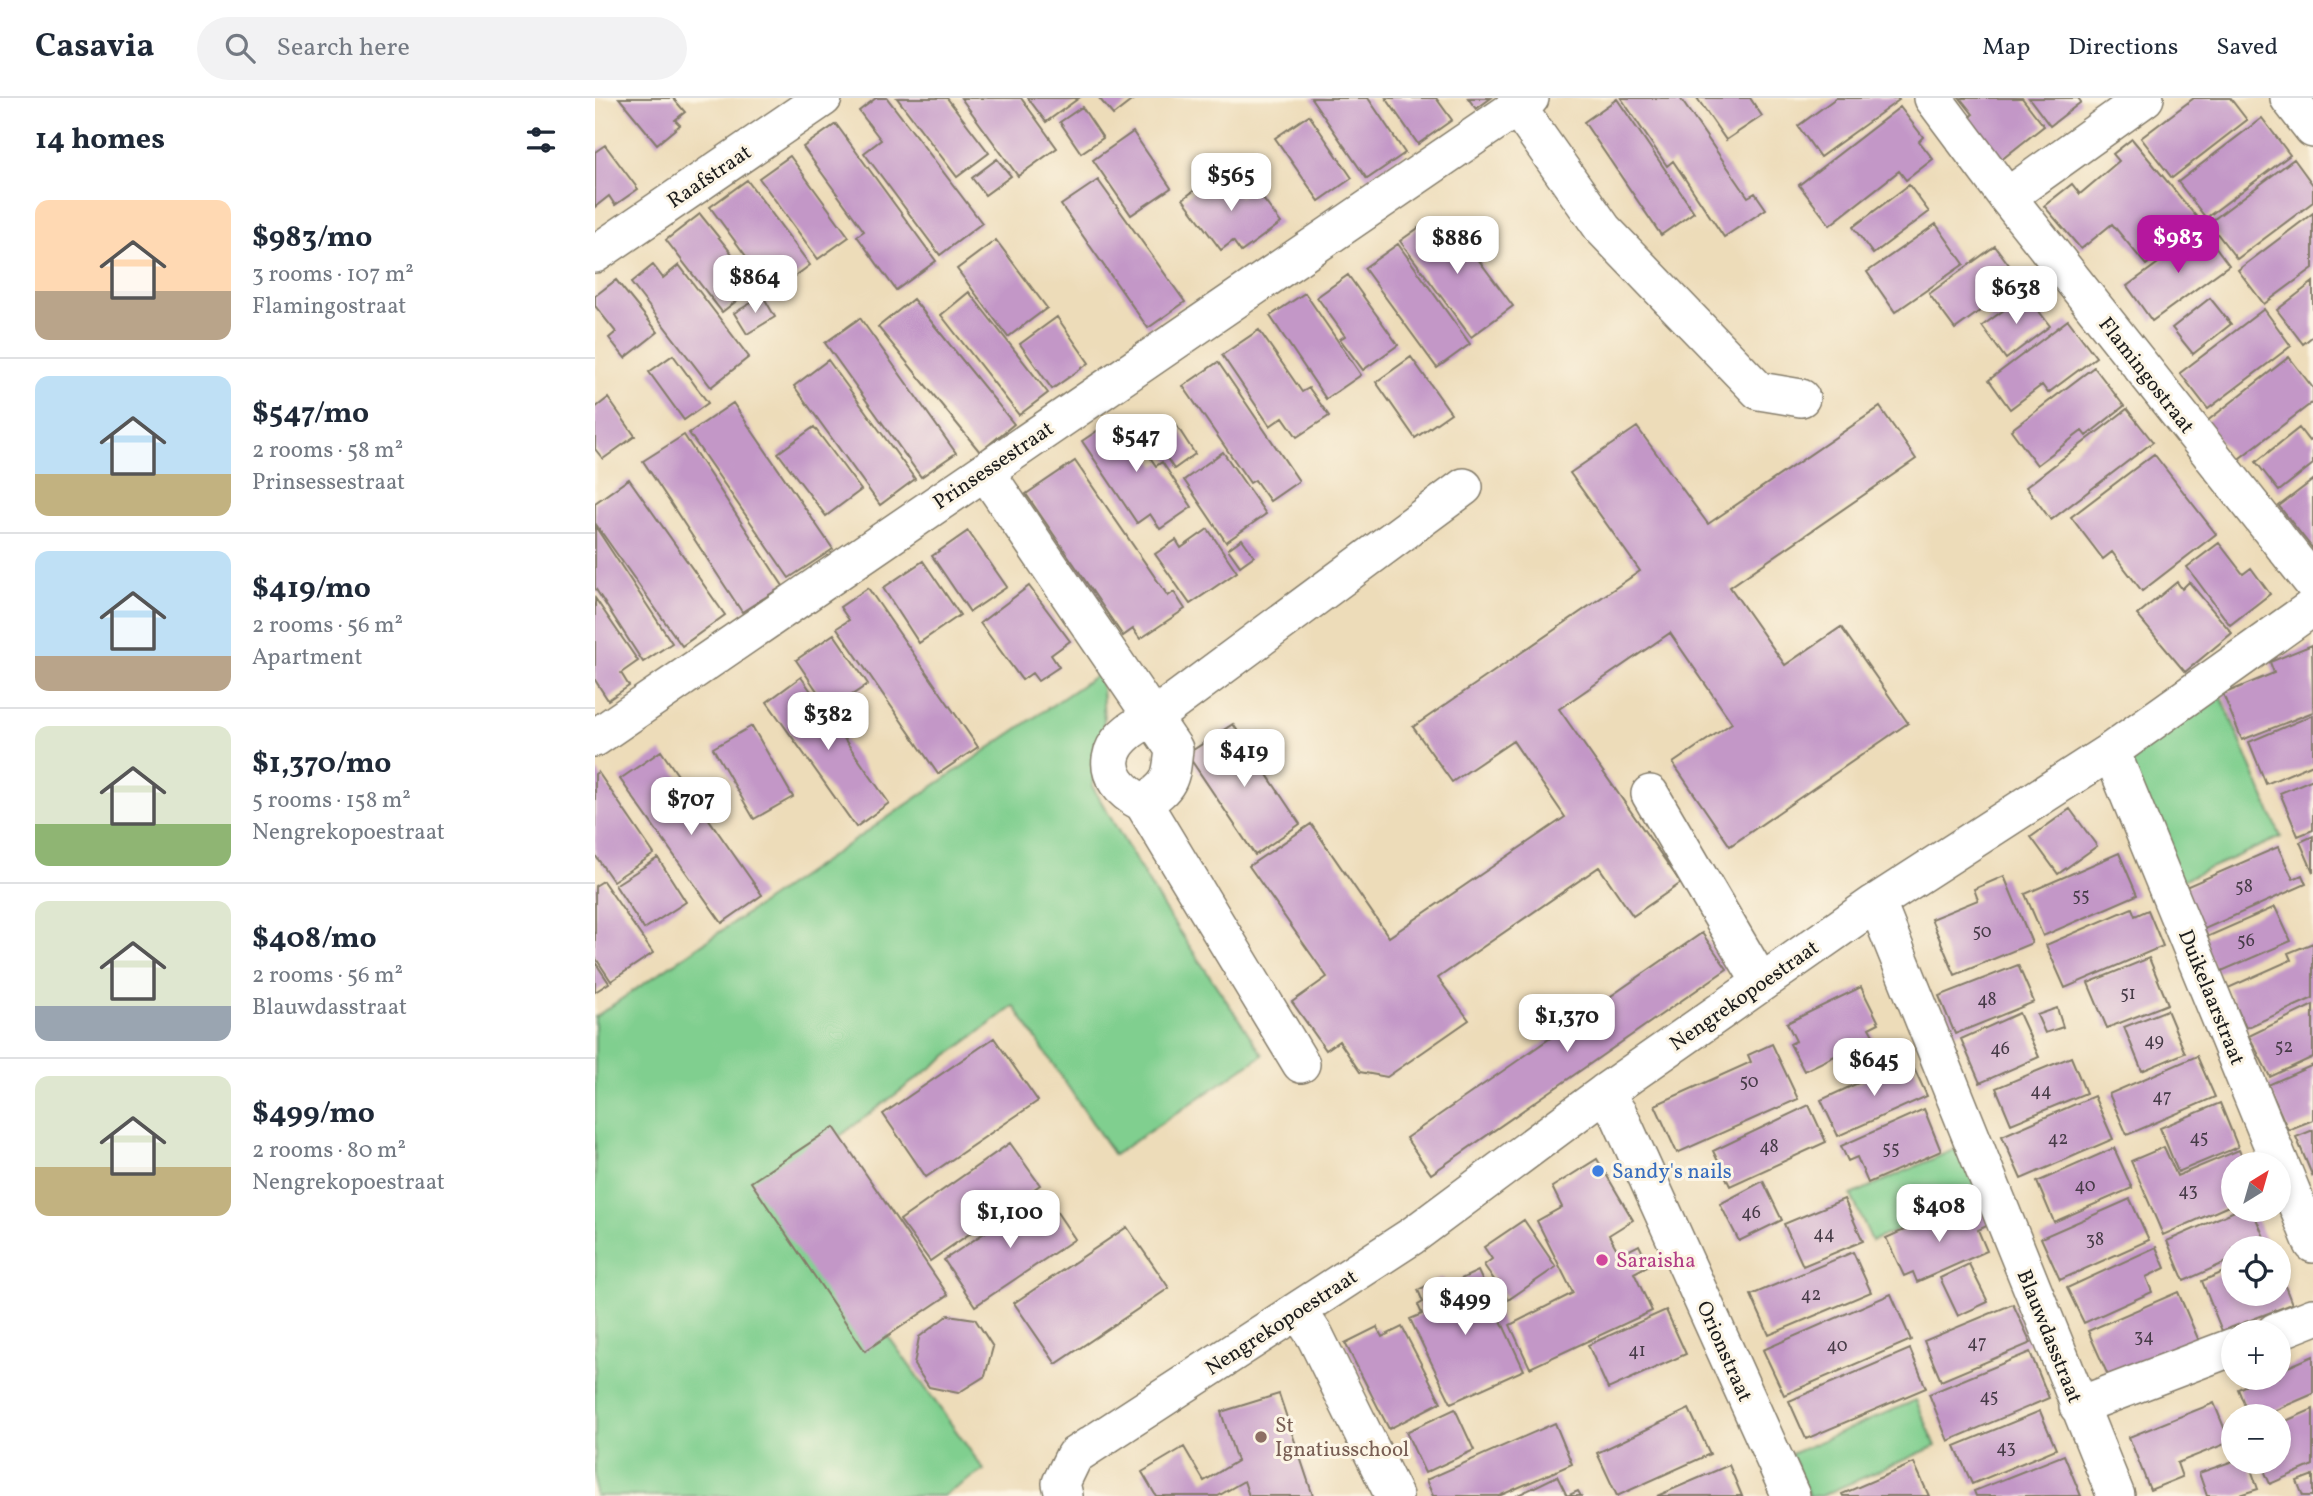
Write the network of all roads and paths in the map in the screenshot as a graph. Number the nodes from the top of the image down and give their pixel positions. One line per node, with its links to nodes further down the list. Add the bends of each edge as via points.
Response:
1 (823, 98): 8 (street, Raafstraat)
2 (1933, 98): 7 (street, Flamingostraat)
3 (2145, 98): 7 (street)
4 (2289, 98): 6 (street)
5 (1523, 103): 9 (street, via 1602,229 1759,391); 10 (street, Prinsessestraat)
6 (2313, 129)
7 (2007, 197): 12 (street, Flamingostraat)
8 (595, 254)
9 (1801, 398)
10 (985, 471): 14 (street); 15 (street, Prinsessestraat)
11 (1464, 487): 14 (street)
12 (2313, 583)
13 (2313, 607): 16 (street, Nengrekopoestraat)
14 (1151, 719): 18 (street, via 1174,749 1172,774 1163,790); 18 (street, via 1132,727 1110,756 1112,775 1124,793)
15 (595, 738)
16 (2111, 751): 19 (street, Nengrekopoestraat); 23 (street, Duikelaarstraat)
17 (1650, 794): 20 (street)
18 (1143, 803): 21 (street)
19 (1874, 904): 20 (street, Nengrekopoestraat); 28 (street, Blauwdasstraat)
20 (1761, 983): 22 (street, Nengrekopoestraat)
21 (1301, 1064)
22 (1604, 1093): 24 (street, Nengrekopoestraat, via 1412,1236); 31 (street, Orionstraat, via 1619,1115)
23 (2313, 1244)
24 (1299, 1312): 29 (street, Nengrekopoestraat, via 1074,1456 1061,1483); 30 (street)
25 (2313, 1317): 26 (street)
26 (2291, 1325)
27 (2221, 1352): 28 (street)
28 (2078, 1406): 32 (street, Blauwdasstraat)
29 (1064, 1496)
30 (1394, 1496)
31 (1791, 1496)
32 (2116, 1496)

